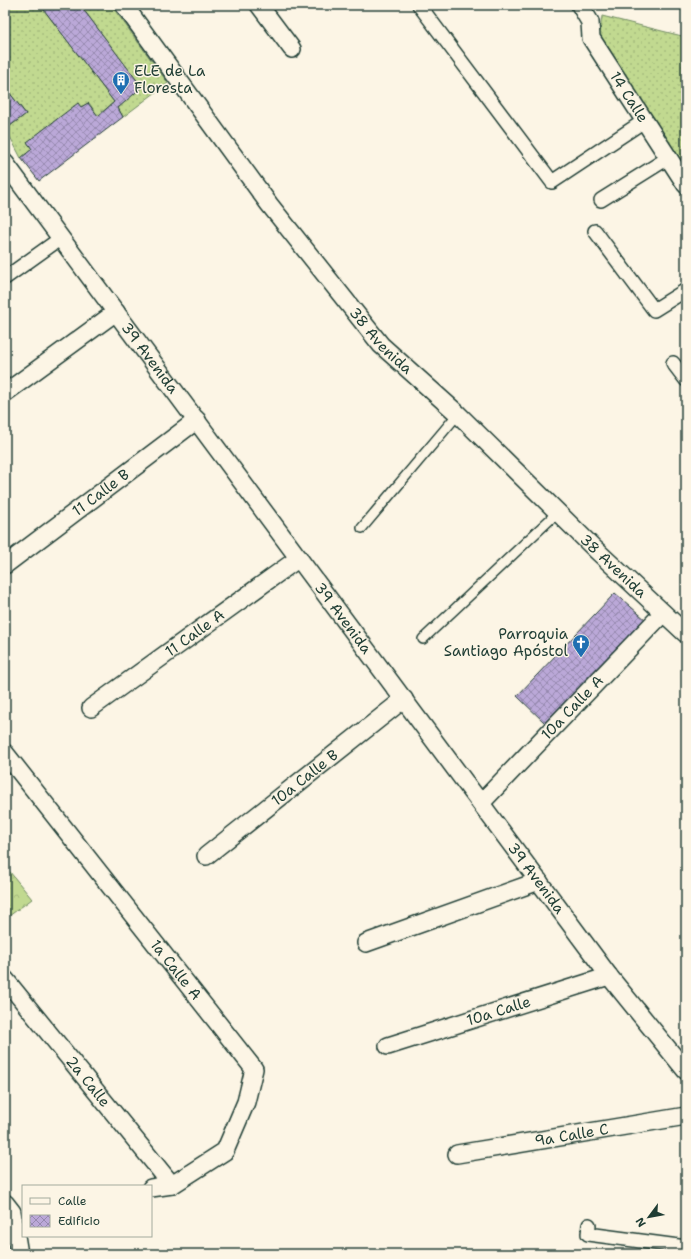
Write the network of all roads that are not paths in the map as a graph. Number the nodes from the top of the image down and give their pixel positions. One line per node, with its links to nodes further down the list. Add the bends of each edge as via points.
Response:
1 (124, 5): 19 (street, 38 Avenida, via 269,204 381,344)
2 (259, 5): 5 (street)
3 (419, 5): 6 (street, via 552,182)
4 (580, 5): 6 (street, 14 Calle, via 590,22 591,38)
5 (292, 49)
6 (644, 121): 7 (street, 14 Calle)
7 (668, 158): 9 (street, 14 Calle); 10 (street)
8 (5, 163): 12 (street, 39 Avenida)
9 (686, 185)
10 (601, 200)
11 (595, 231): 14 (street, via 654,310)
12 (61, 238): 13 (street); 15 (street, 39 Avenida)
13 (5, 278)
14 (686, 290)
15 (116, 312): 18 (street); 20 (street, 39 Avenida)
16 (673, 363): 17 (street)
17 (686, 380)
18 (5, 393)
19 (458, 414): 21 (street, 38 Avenida); 22 (lane)
20 (197, 420): 23 (street, 39 Avenida); 24 (street, 11 Calle B)
21 (558, 512): 25 (street, 38 Avenida); 27 (lane)
22 (362, 528)
23 (299, 558): 28 (street, 39 Avenida); 29 (street, 11 Calle A)
24 (5, 565)
25 (663, 613): 26 (street, 38 Avenida); 31 (street, 10a Calle A)
26 (686, 634)
27 (423, 639)
28 (404, 699): 31 (street, 39 Avenida); 32 (street, 10a Calle B)
29 (90, 708)
30 (5, 753): 41 (street, 1a Calle A, via 254,1069 246,1102 225,1151)
31 (481, 803): 33 (street, 39 Avenida)
32 (206, 856)
33 (539, 881): 34 (street); 35 (street, 39 Avenida)
34 (366, 943)
35 (609, 976): 37 (street, 10a Calle); 38 (street, 39 Avenida)
36 (5, 979): 41 (street, 2a Calle)
37 (388, 1046)
38 (686, 1071)
39 (686, 1116): 40 (street, 9a Calle C)
40 (456, 1154)
41 (172, 1184): 42 (street)
42 (152, 1188)
43 (11, 1209): 46 (street)
44 (589, 1225): 45 (street, via 588,1234)
45 (686, 1247)
46 (18, 1254)

